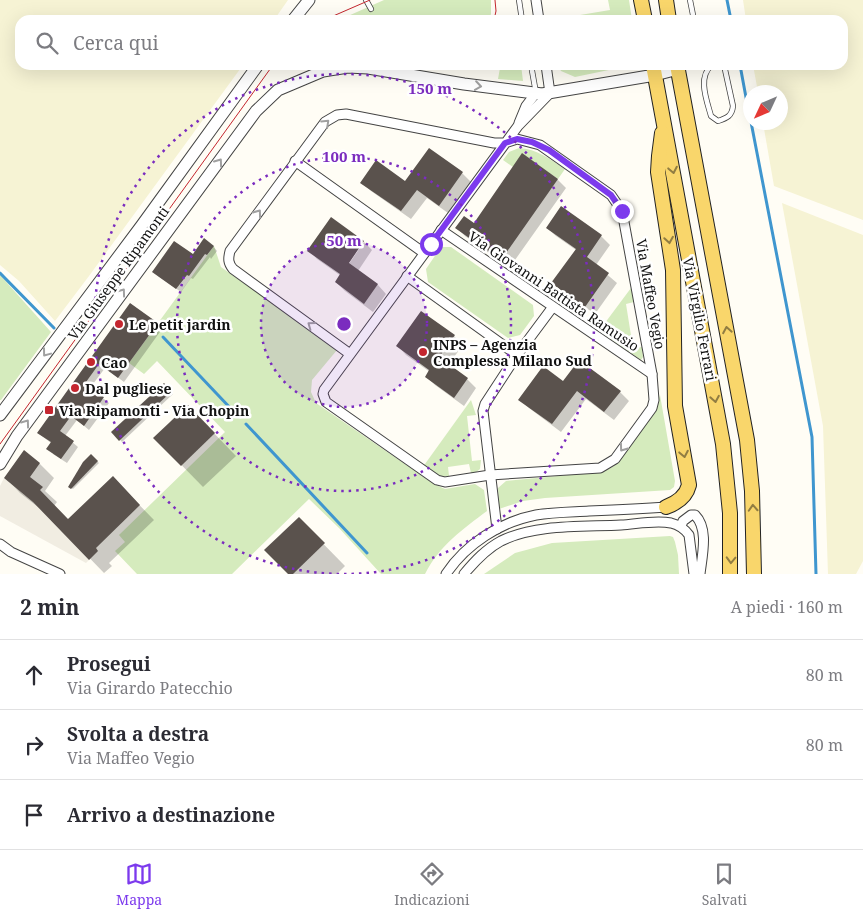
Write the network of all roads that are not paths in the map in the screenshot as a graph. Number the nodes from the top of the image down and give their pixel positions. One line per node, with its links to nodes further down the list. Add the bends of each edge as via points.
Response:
1 (310, 0): 9 (street)
2 (366, 0): 8 (lane)
3 (519, 0): 10 (lane)
4 (536, 0): 11 (street)
5 (641, 0): 12 (main road)
6 (666, 0): 13 (main road)
7 (690, 0): 14 (lane)
8 (371, 9)
9 (297, 15)
10 (521, 15)
11 (538, 15)
12 (644, 15)
13 (668, 15)
14 (693, 15)
15 (254, 70): 37 (street, Via Giuseppe Ripamonti, one-way to 37)
16 (330, 70): 38 (street, Via Giuseppe Ripamonti, one-way to 16, via 17,436 264,102 278,90)
17 (380, 70): 24 (street, Via Giuseppe Ripamonti, one-way to 24)
18 (532, 70): 24 (lane)
19 (547, 70): 25 (street)
20 (654, 70): 25 (street, Via Giuseppe Ripamonti); 26 (main road, Via Virgilio Ferrari)
21 (679, 70): 52 (main road, Via Virgilio Ferrari, one-way to 21, via 747,440)
22 (708, 70): 23 (lane, via 704,88 711,116 718,121 727,118 733,106)
23 (725, 70)
24 (536, 93): 25 (street, Via Giuseppe Ripamonti); 27 (street, via 526,106)
25 (550, 93): 27 (street)
26 (664, 122): 40 (main road, one-way to 40, via 658,172 673,270 676,406 689,485 684,496); 51 (main road, Via Virgilio Ferrari, one-way to 51, via 723,444 730,513)
27 (518, 126): 28 (street)
28 (505, 143): 29 (street, Via Maffeo Vegio, one-way to 28, via 325,122 346,114); 30 (street); 36 (street, Via Maffeo Vegio, via 517,139 540,146 617,201 624,216)
29 (295, 161): 31 (street); 34 (street, Via Maffeo Vegio, one-way to 29, via 229,264 230,251)
30 (441, 230): 31 (street); 33 (street, Via Giovanni Battista Ramusio)
31 (424, 253): 32 (street)
32 (407, 276): 34 (street); 35 (street)
33 (552, 308): 35 (street); 36 (street, Via Giovanni Battista Ramusio)
34 (350, 354): 39 (street, Via Maffeo Vegio, via 324,390 322,394 326,402 440,481)
35 (517, 355): 39 (street, via 483,410)
36 (652, 374): 39 (street, Via Maffeo Vegio, one-way to 39, via 652,408 611,462 600,468)
37 (0, 415)
38 (0, 464)
39 (490, 475): 42 (street)
40 (666, 507): 42 (street, via 543,514)
41 (681, 526): 48 (street, via 660,522 541,529 501,541 485,551); 49 (street, via 689,535); 50 (street, via 691,515 701,523 703,554)
42 (497, 529): 47 (street, via 470,547)
43 (0, 544): 45 (street)
44 (0, 548): 45 (street)
45 (12, 552): 46 (street)
46 (60, 574)
47 (446, 574)
48 (464, 574)
49 (694, 574)
50 (700, 574)
51 (730, 574)
52 (754, 574)

